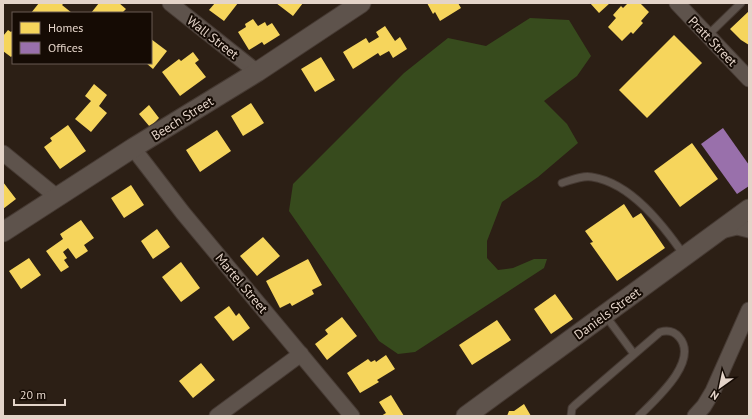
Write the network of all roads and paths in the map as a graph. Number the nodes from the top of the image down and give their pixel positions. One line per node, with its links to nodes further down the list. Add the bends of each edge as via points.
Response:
1 (170, 3): 6 (street, Wall Street)
2 (361, 3): 6 (street, Beech Street)
3 (677, 3): 5 (street, Pratt Street)
4 (741, 3): 5 (lane)
5 (708, 35): 7 (street, Pratt Street)
6 (257, 72): 8 (street, Beech Street)
7 (749, 79)
8 (133, 148): 11 (street, Beech Street); 19 (street, Martel Street, via 183,213)
9 (3, 153): 11 (street)
10 (562, 183): 16 (lane, via 579,177 592,177 615,185 640,202 652,214)
11 (57, 197): 15 (street, Beech Street)
12 (749, 209): 14 (street, Daniels Street)
13 (749, 230): 14 (street, via 737,227)
14 (721, 231): 16 (street, Daniels Street)
15 (3, 232)
16 (685, 257): 18 (street, Daniels Street)
17 (749, 310): 26 (street, via 713,391)
18 (605, 314): 20 (lane); 23 (street, Daniels Street)
19 (301, 354): 21 (street); 22 (street, Martel Street)
20 (634, 354): 24 (lane, via 575,405); 25 (lane, via 665,330 678,335 685,346 680,370)
21 (217, 416)
22 (352, 416)
23 (466, 416)
24 (571, 416)
25 (639, 416)
26 (694, 416)

